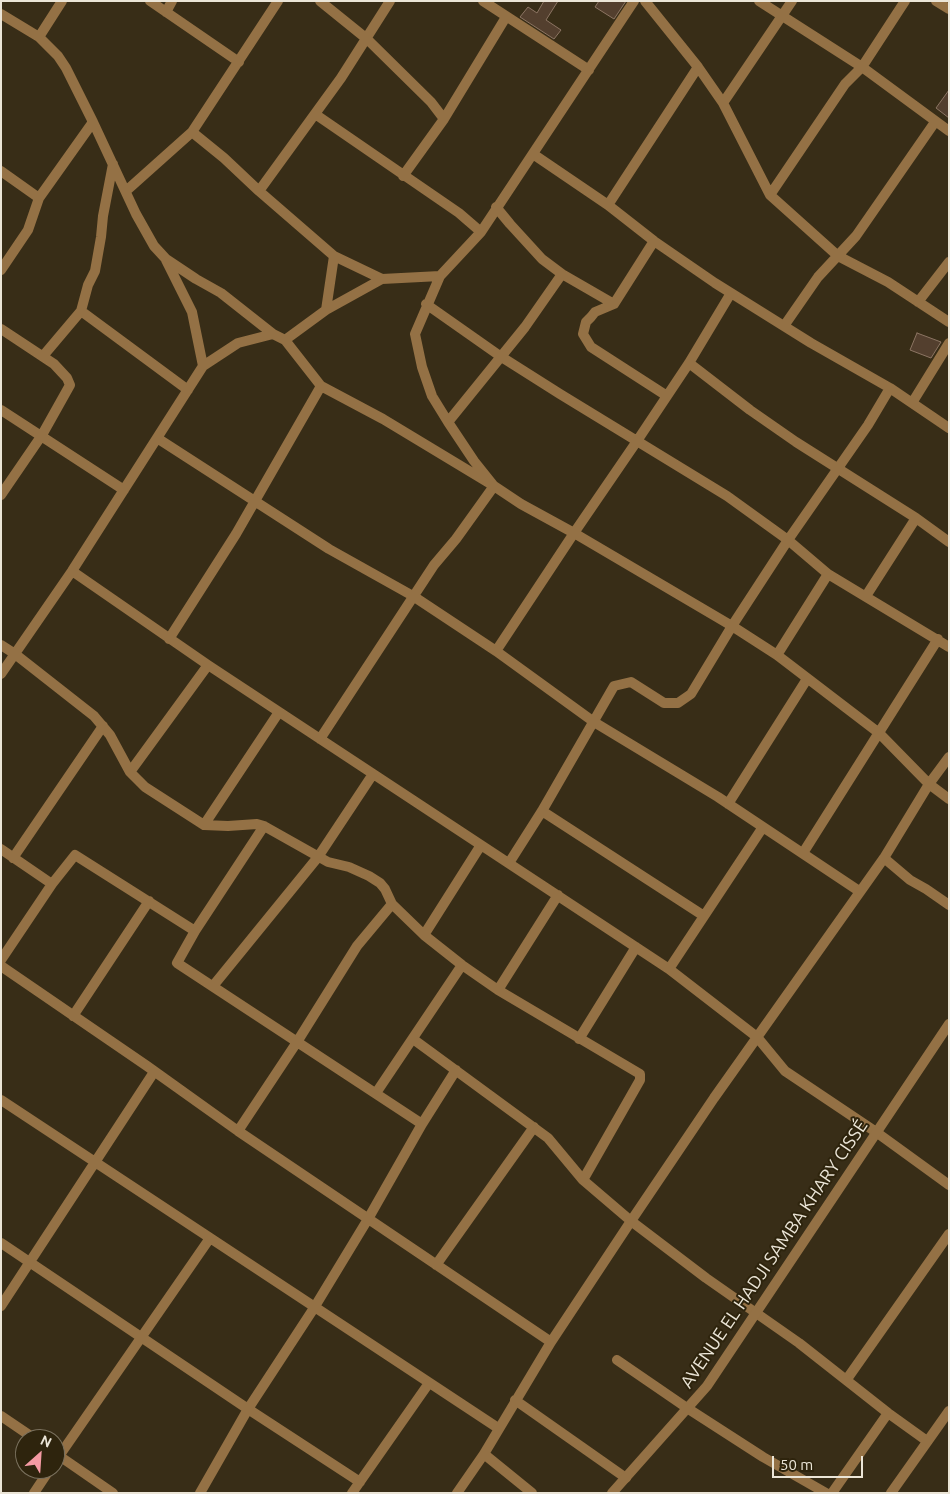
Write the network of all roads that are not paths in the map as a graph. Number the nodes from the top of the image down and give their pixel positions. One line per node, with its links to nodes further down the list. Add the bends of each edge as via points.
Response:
1 (62, 1): 19 (street)
2 (150, 1): 15 (street)
3 (172, 1): 15 (street)
4 (278, 1): 21 (street)
5 (320, 1): 20 (street)
6 (390, 1): 20 (street)
7 (483, 1): 18 (street)
8 (634, 1): 24 (street)
9 (645, 1): 22 (street)
10 (759, 1): 17 (street)
11 (792, 1): 17 (street)
12 (905, 1): 23 (street)
13 (936, 1): 14 (street)
14 (949, 9)
15 (166, 12): 21 (street)
16 (1, 14): 19 (street)
17 (781, 16): 23 (street); 25 (street)
18 (506, 17): 24 (street); 27 (street)
19 (39, 37): 28 (street, via 66,68)
20 (367, 39): 26 (street); 27 (street)
21 (239, 62): 31 (street)
22 (698, 67): 25 (street); 40 (street)
23 (862, 68): 29 (street); 38 (street, via 846,84)
24 (589, 70): 32 (street)
25 (723, 103): 38 (street)
26 (315, 114): 35 (street); 37 (street)
27 (444, 119): 35 (street)
28 (93, 122): 33 (street); 39 (street)
29 (936, 122): 30 (street); 45 (street, via 856,236)
30 (949, 131)
31 (192, 132): 36 (street); 37 (street)
32 (533, 154): 40 (street); 41 (street)
33 (113, 164): 36 (street); 57 (street, via 95,271)
34 (1, 171): 39 (street)
35 (403, 176): 42 (street, via 459,213)
36 (126, 191): 46 (street, via 154,246)
37 (259, 191): 44 (street)
38 (770, 195): 45 (street)
39 (39, 198): 48 (street, via 28,230)
40 (608, 206): 43 (street)
41 (496, 207): 42 (street); 49 (street, via 542,259)
42 (481, 232): 50 (street)
43 (654, 241): 52 (street); 55 (street)
44 (334, 256): 51 (street); 56 (street)
45 (838, 256): 53 (street); 59 (street, via 807,291)
46 (166, 259): 61 (street, via 221,293); 67 (street, via 192,312)
47 (949, 262): 53 (street)
48 (2, 268)
49 (562, 274): 55 (street); 65 (street)
50 (440, 276): 51 (street); 54 (street)
51 (382, 279): 56 (street)
52 (731, 293): 59 (street); 66 (street)
53 (918, 302): 58 (street)
54 (426, 304): 65 (street); 74 (street, via 415,334 432,396)
55 (614, 304): 71 (street, via 591,317 584,326 584,337 591,347)
56 (326, 310): 62 (street)
57 (81, 311): 64 (street); 70 (street)
58 (949, 322)
59 (784, 326): 69 (street)
60 (1, 329): 64 (street)
61 (273, 334): 62 (street); 67 (street, via 238,343)
62 (285, 340): 68 (street)
63 (949, 343): 72 (street)
64 (43, 356): 76 (street, via 60,369 70,385)
65 (500, 356): 74 (street); 78 (street)
66 (689, 363): 71 (street); 79 (street)
67 (203, 366): 70 (street)
68 (321, 386): 80 (street); 83 (street)
69 (890, 388): 72 (street); 79 (street)
70 (188, 390): 77 (street)
71 (666, 396): 78 (street)
72 (912, 404): 75 (street)
73 (1, 410): 76 (street)
74 (448, 422): 80 (street)
75 (949, 428)
76 (42, 435): 81 (street); 82 (street)
77 (156, 438): 81 (street); 83 (street)
78 (638, 441): 85 (street); 86 (street, via 727,496)
79 (836, 469): 84 (street); 86 (street)
80 (494, 486): 85 (street); 90 (street)
81 (124, 490): 88 (street)
82 (1, 495)
83 (255, 501): 90 (street, via 329,549); 93 (street)
84 (916, 518): 87 (street); 91 (street)
85 (574, 533): 92 (street); 97 (street)
86 (788, 540): 89 (street); 92 (street)
87 (949, 542)
88 (72, 571): 93 (street); 98 (street)
89 (828, 574): 91 (street); 99 (street)
90 (413, 596): 97 (street); 107 (street)
91 (866, 596): 94 (street)
92 (732, 626): 99 (street); 104 (street, via 691,694 678,703 664,703 631,682 614,686)
93 (170, 638): 100 (street)
94 (938, 639): 96 (street); 106 (street)
95 (1, 645): 98 (street)
96 (949, 647)
97 (496, 650): 104 (street)
98 (15, 654): 101 (street); 105 (street, via 82,705)
99 (777, 655): 102 (street)
100 (208, 665): 103 (street); 109 (street)
101 (1, 674)
102 (807, 679): 106 (street); 113 (street)
103 (279, 712): 107 (street); 115 (street)
104 (594, 722): 113 (street); 114 (street)
105 (103, 726): 109 (street); 122 (street)
106 (879, 733): 111 (street); 120 (street)
107 (320, 740): 110 (street)
108 (949, 757): 111 (street)
109 (130, 772): 115 (street, via 145,787)
110 (373, 774): 118 (street); 121 (street)
111 (929, 784): 112 (street); 123 (street)
112 (949, 798)
113 (728, 804): 117 (street)
114 (542, 811): 124 (street); 131 (street)
115 (204, 825): 116 (street)
116 (264, 826): 121 (street); 132 (street)
117 (763, 827): 120 (street); 131 (street)
118 (481, 845): 124 (street); 133 (street)
119 (1, 849): 122 (street)
120 (803, 853): 126 (street)
121 (318, 857): 129 (street, via 369,876 385,889); 139 (street)
122 (13, 858): 125 (street)
123 (884, 858): 126 (street); 130 (street, via 910,880)
124 (509, 863): 127 (street)
125 (52, 884): 128 (street, via 76,855); 135 (street)
126 (859, 891): 143 (street)
127 (558, 895): 134 (street); 140 (street)
128 (148, 901): 132 (street); 141 (street)
129 (392, 904): 133 (street); 146 (street, via 357,946)
130 (949, 905)
131 (704, 916): 138 (street)
132 (195, 931): 139 (street, via 177,962)
133 (424, 936): 136 (street)
134 (636, 947): 138 (street); 145 (street)
135 (1, 960)
136 (462, 965): 140 (street); 144 (street)
137 (1, 966): 141 (street)
138 (669, 970): 143 (street)
139 (213, 986): 146 (street)
140 (498, 990): 145 (street)
141 (73, 1016): 148 (street)
142 (949, 1024): 154 (street, AVENUE EL HADJI SAMBA KHARY CISSÉ)
143 (757, 1037): 154 (street, via 785,1071); 159 (street)
144 (413, 1039): 147 (street); 149 (street)
145 (579, 1039): 156 (street, via 641,1076)
146 (297, 1042): 149 (street); 153 (street)
147 (456, 1070): 151 (street); 152 (street)
148 (154, 1072): 153 (street); 155 (street)
149 (376, 1093): 151 (street)
150 (1, 1100): 155 (street)
151 (422, 1124): 158 (street)
152 (534, 1127): 156 (street, via 556,1147); 164 (street)
153 (238, 1131): 158 (street)
154 (876, 1132): 157 (street); 167 (street, AVENUE EL HADJI SAMBA KHARY CISSÉ)
155 (96, 1161): 161 (street); 163 (street)
156 (583, 1180): 159 (street)
157 (949, 1185)
158 (368, 1219): 164 (street); 166 (street)
159 (631, 1221): 167 (street, via 691,1268); 169 (street)
160 (949, 1234): 171 (street)
161 (210, 1238): 166 (street); 168 (street)
162 (1, 1243): 163 (street)
163 (30, 1262): 165 (street); 168 (street)
164 (436, 1265): 169 (street)
165 (1, 1306)
166 (314, 1308): 172 (street); 175 (street)
167 (756, 1312): 171 (street); 174 (street, AVENUE EL HADJI SAMBA KHARY CISSÉ, via 707,1386)
168 (142, 1337): 175 (street); 182 (street)
169 (552, 1342): 173 (street)
170 (617, 1360): 174 (street)
171 (847, 1379): 177 (street)
172 (429, 1383): 179 (street); 187 (street)
173 (515, 1400): 179 (street); 185 (street)
174 (687, 1408): 185 (street, AVENUE EL HADJI SAMBA KHARY CISSÉ); 195 (street)
175 (248, 1409): 187 (street); 190 (street)
176 (949, 1412): 181 (street)
177 (888, 1413): 181 (street); 196 (street)
178 (1, 1416): 180 (street)
179 (498, 1428): 183 (street)
180 (20, 1429)
181 (927, 1441): 197 (street)
182 (65, 1444)
183 (484, 1454): 192 (street); 193 (street)
184 (65, 1463): 189 (street)
185 (626, 1478): 194 (street, AVENUE EL HADJI SAMBA KHARY CISSÉ)
186 (43, 1479): 188 (street)
187 (360, 1482): 191 (street)
188 (34, 1493)
189 (113, 1493)
190 (200, 1493)
191 (352, 1493)
192 (457, 1493)
193 (532, 1493)
194 (612, 1493)
195 (826, 1493)
196 (832, 1493)
197 (891, 1493)

